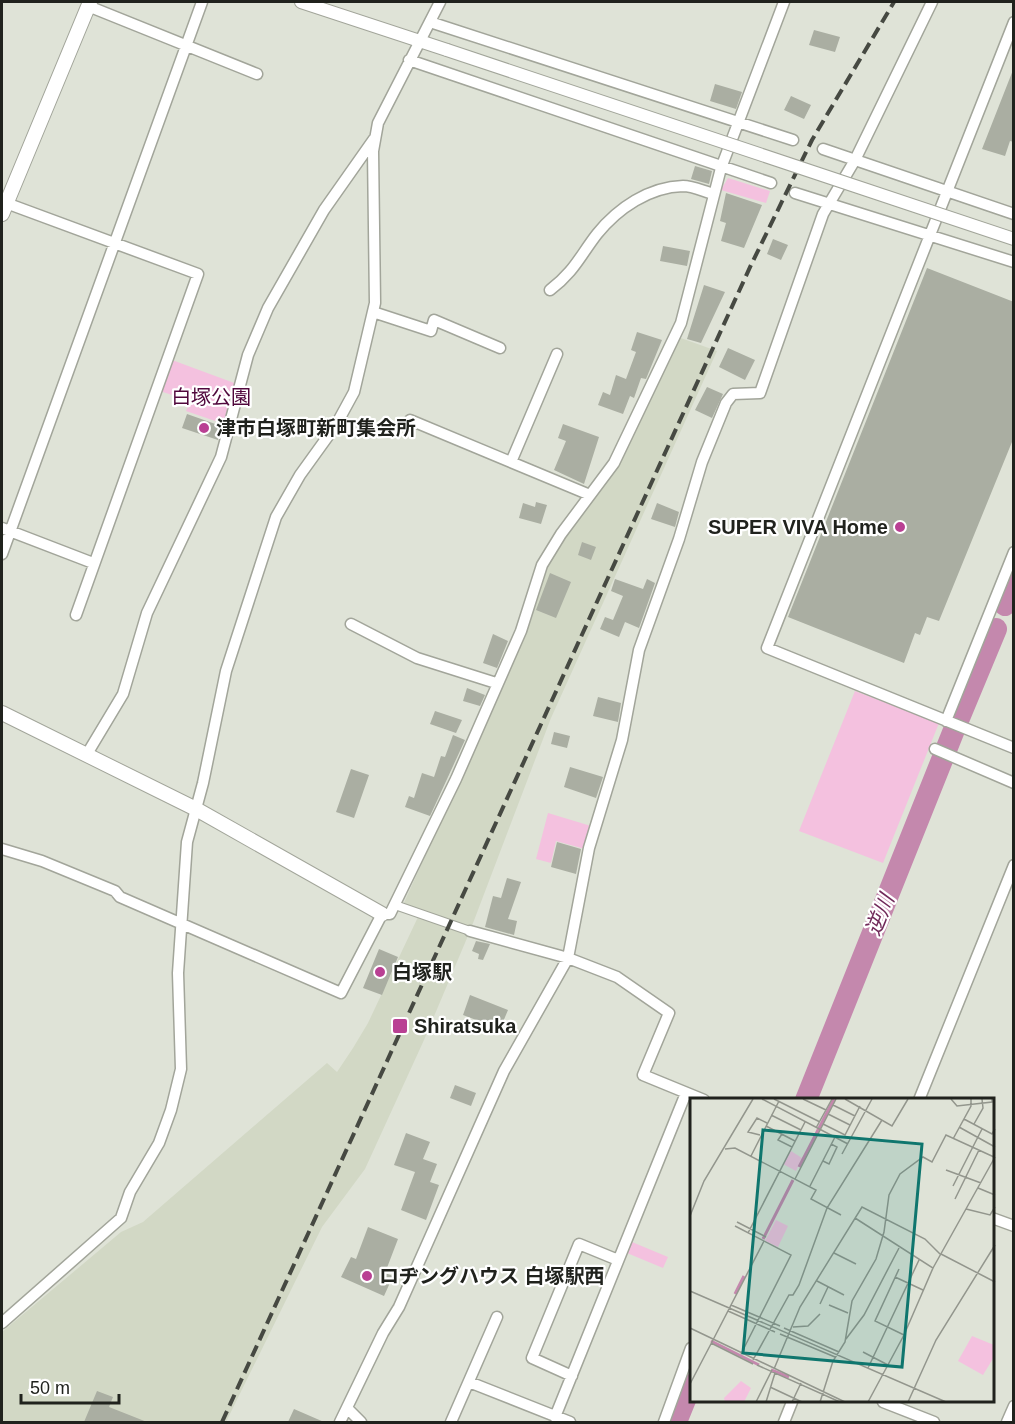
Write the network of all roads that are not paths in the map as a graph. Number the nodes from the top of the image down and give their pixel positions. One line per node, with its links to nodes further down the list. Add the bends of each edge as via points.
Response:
1 (202, 2): 10 (street)
2 (302, 2): 9 (street)
3 (440, 2): 7 (street)
4 (784, 2): 13 (street)
5 (932, 2): 17 (street)
6 (89, 4): 10 (street); 24 (main road)
7 (430, 22): 9 (street); 13 (street)
8 (1014, 22): 20 (street)
9 (419, 41): 11 (street); 27 (street, bridge)
10 (187, 45): 12 (street); 28 (street)
11 (409, 60): 14 (street); 18 (street)
12 (257, 74)
13 (737, 122): 15 (street); 18 (street)
14 (375, 137): 31 (street); 48 (street, via 324,210 268,308 248,355 221,457 147,613 123,694)
15 (793, 140)
16 (823, 149): 17 (street)
17 (855, 160): 20 (street); 23 (street)
18 (721, 168): 19 (street); 22 (street)
19 (771, 183)
20 (946, 190): 25 (street); 26 (street)
21 (795, 193): 23 (street)
22 (714, 194): 30 (street, via 684,186 651,192 621,208 597,234 569,275); 36 (street, via 681,322 614,463)
23 (829, 204): 26 (street); 57 (street, via 760,393 740,393 730,398 702,462 639,650 622,740 589,848)
24 (4, 208): 28 (street)
25 (1014, 214)
26 (930, 235): 29 (street); 45 (street, via 767,648)
27 (1014, 239)
28 (116, 244): 37 (street); 40 (street, via 198,274)
29 (1014, 262)
30 (550, 290)
31 (374, 312): 32 (street, via 431,331 434,320); 50 (street, via 354,392 294,485 268,537 226,671)
32 (500, 348)
33 (557, 354): 35 (street)
34 (410, 420): 35 (street)
35 (511, 462): 36 (street)
36 (590, 495): 43 (street, via 542,565 528,614)
37 (6, 530): 39 (street); 40 (street)
38 (1014, 552): 45 (street)
39 (2, 554)
40 (93, 563): 41 (street)
41 (76, 615)
42 (351, 624): 43 (street, via 417,658)
43 (496, 683): 53 (street, via 456,779)
44 (2, 713): 48 (main road)
45 (946, 720): 46 (street)
46 (1014, 748)
47 (935, 749): 49 (street)
48 (87, 754): 50 (main road)
49 (1014, 783)
50 (196, 809): 54 (main road); 55 (street, via 187,842)
51 (2, 849): 55 (street, via 42,861)
52 (1014, 866): 60 (street)
53 (395, 905): 54 (street, via 390,914); 56 (street)
54 (382, 914): 55 (street, via 341,993)
55 (182, 923): 65 (street, via 178,973 180,1081 159,1143 130,1192 121,1218)
56 (470, 931): 57 (street)
57 (568, 958): 58 (street, via 617,977 669,1013 643,1075); 72 (street, via 504,1071 399,1307)
58 (686, 1093): 59 (street); 63 (street)
59 (699, 1098)
60 (920, 1098)
61 (994, 1218): 62 (street)
62 (1014, 1226)
63 (618, 1260): 67 (street); 67 (street, via 579,1244 532,1358)
64 (497, 1317): 68 (street)
65 (2, 1323)
66 (690, 1351): 78 (street)
67 (572, 1376): 73 (street)
68 (468, 1382): 73 (street); 76 (street)
69 (791, 1403): 79 (street)
70 (890, 1403): 80 (street)
71 (1014, 1406): 81 (street)
72 (348, 1409): 74 (street); 75 (street)
73 (555, 1417): 77 (street)
74 (340, 1422)
75 (361, 1422)
76 (451, 1422)
77 (570, 1422)
78 (664, 1422)
79 (784, 1422)
80 (934, 1422)
81 (1007, 1422)

